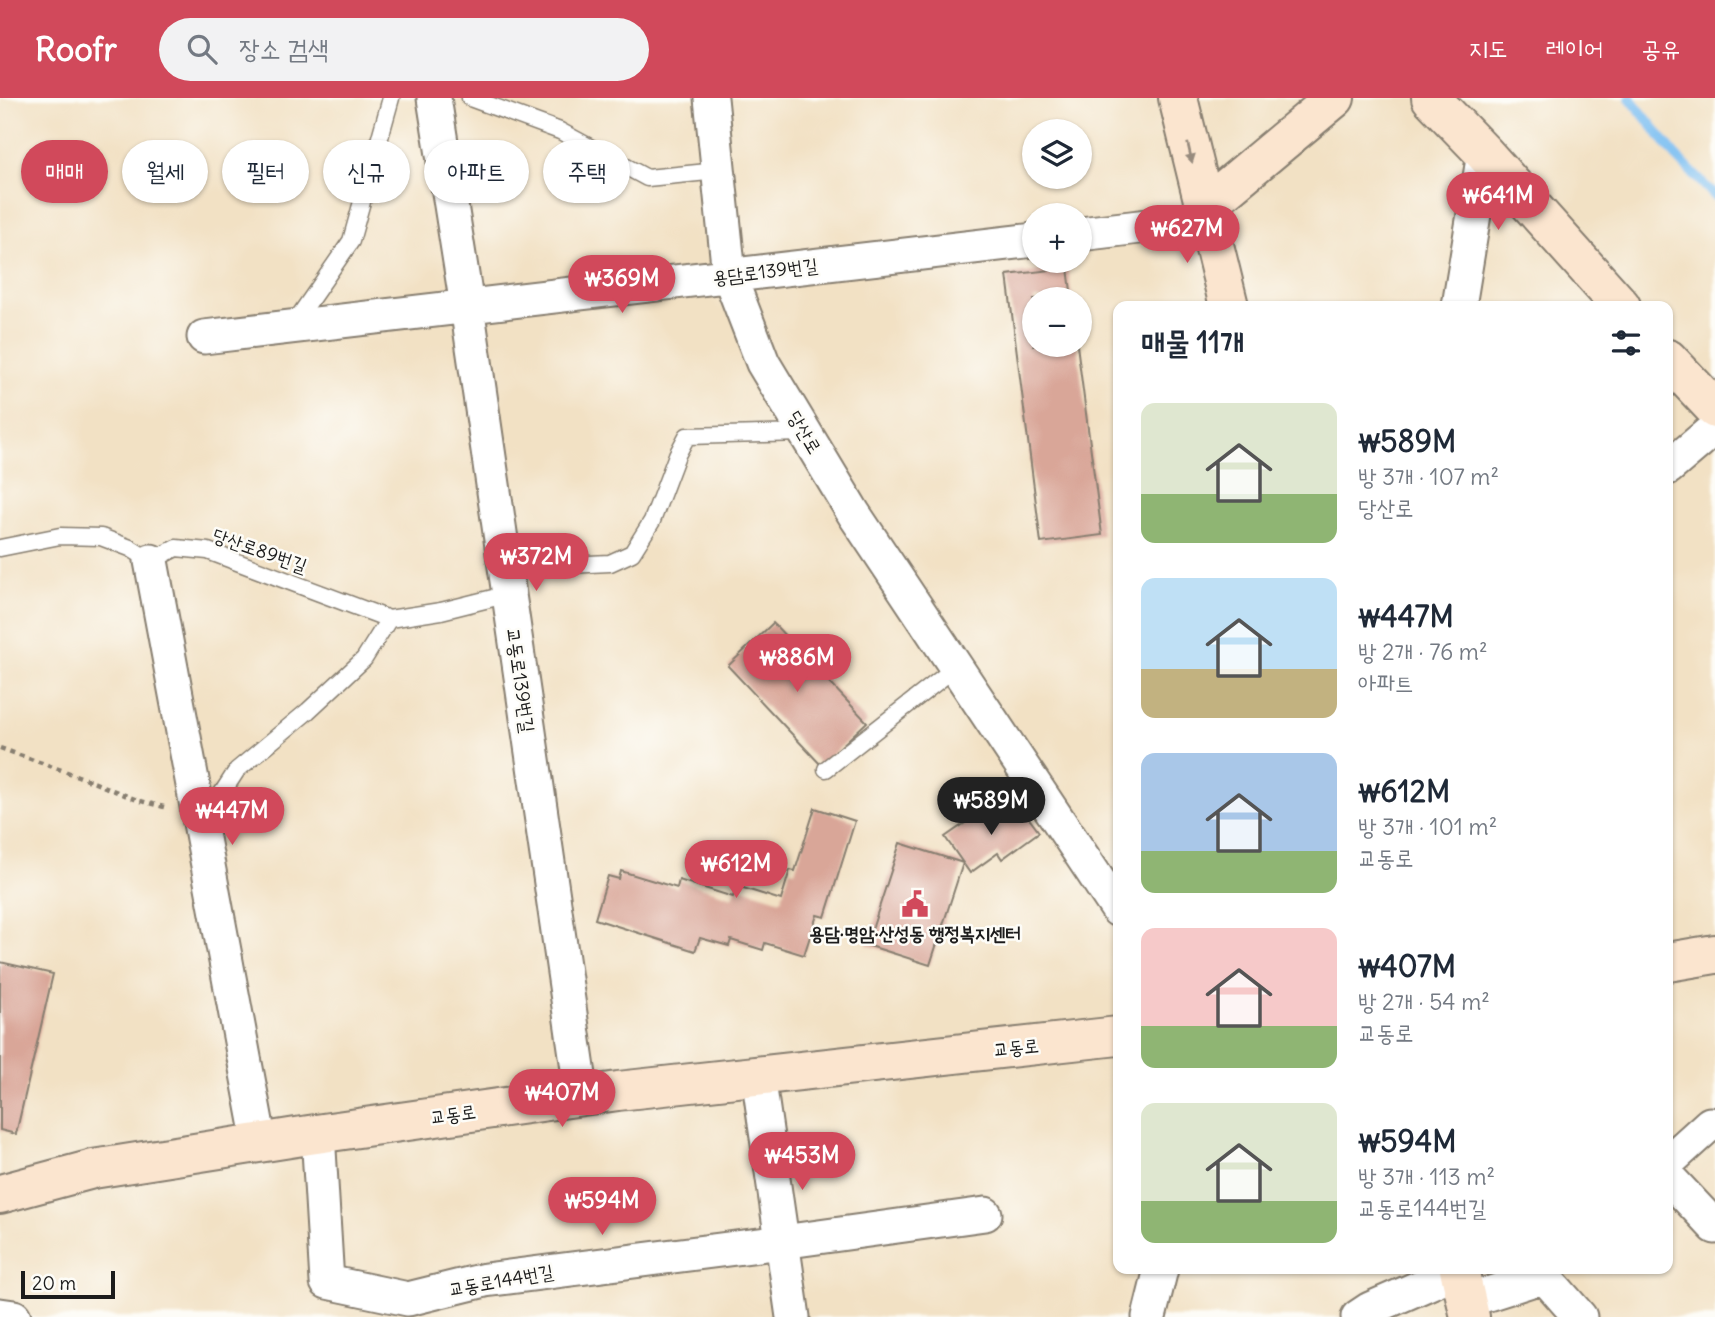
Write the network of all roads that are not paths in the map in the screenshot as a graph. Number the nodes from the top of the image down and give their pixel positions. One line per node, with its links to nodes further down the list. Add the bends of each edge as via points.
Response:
1 (391, 98): 18 (lane, via 351,241)
2 (434, 98): 17 (street, 교동로139번길)
3 (470, 98): 9 (lane, via 560,131 647,178)
4 (711, 98): 9 (street, 당산로)
5 (1178, 98): 10 (street, one-way to 10)
6 (1335, 98): 10 (street)
7 (1430, 98): 8 (street)
8 (1484, 153): 15 (street); 16 (street)
9 (718, 171): 13 (street, 당산로)
10 (1205, 214): 11 (street); 14 (street)
11 (1092, 232)
12 (1022, 241): 13 (street, 용담로139번길)
13 (729, 275): 17 (street, 용담로139번길); 23 (street, 당산로, via 763,363)
14 (1228, 301)
15 (1460, 301)
16 (1617, 301)
17 (467, 306): 18 (street, 용담로139번길); 27 (street, 교동로139번길)
18 (292, 327): 19 (street, 용담로139번길)
19 (204, 337)
20 (1673, 364): 21 (street)
21 (1715, 410)
22 (1715, 428): 24 (street)
23 (805, 433): 27 (lane, 당산로89번길, via 687,436 652,521 632,553 610,563); 29 (street, 당산로)
24 (1673, 464)
25 (0, 548): 26 (lane, via 60,536 101,537)
26 (151, 561): 28 (lane, 당산로89번길, via 176,548 208,551); 31 (street)
27 (507, 581): 28 (lane, 당산로89번길, via 441,611); 37 (street, 교동로139번길)
28 (389, 619): 31 (lane, via 364,659 237,770)
29 (956, 667): 30 (lane); 32 (street, 당산로)
30 (826, 769)
31 (201, 826): 40 (street)
32 (1113, 902)
33 (1715, 954): 34 (street)
34 (1673, 961)
35 (1113, 1037): 36 (street, 교동로)
36 (758, 1076): 37 (street, 교동로); 46 (street)
37 (582, 1096): 39 (street, 교동로)
38 (1710, 1124): 41 (street)
39 (318, 1133): 40 (street, 교동로); 46 (street, 교동로144번길, via 327,1282 408,1299 485,1279)
40 (260, 1143): 43 (street, 교동로, via 93,1169)
41 (1673, 1157)
42 (1673, 1182): 45 (street)
43 (0, 1194)
44 (985, 1214): 46 (street, 교동로144번길)
45 (1715, 1227)
46 (782, 1242): 53 (street)
47 (1160, 1274): 54 (street)
48 (1543, 1274): 50 (street)
49 (1549, 1274): 56 (street)
50 (1464, 1289): 55 (street, via 1370,1309)
51 (0, 1315): 52 (street)
52 (15, 1317)
53 (793, 1317)
54 (1149, 1317)
55 (1358, 1317)
56 (1580, 1317)

